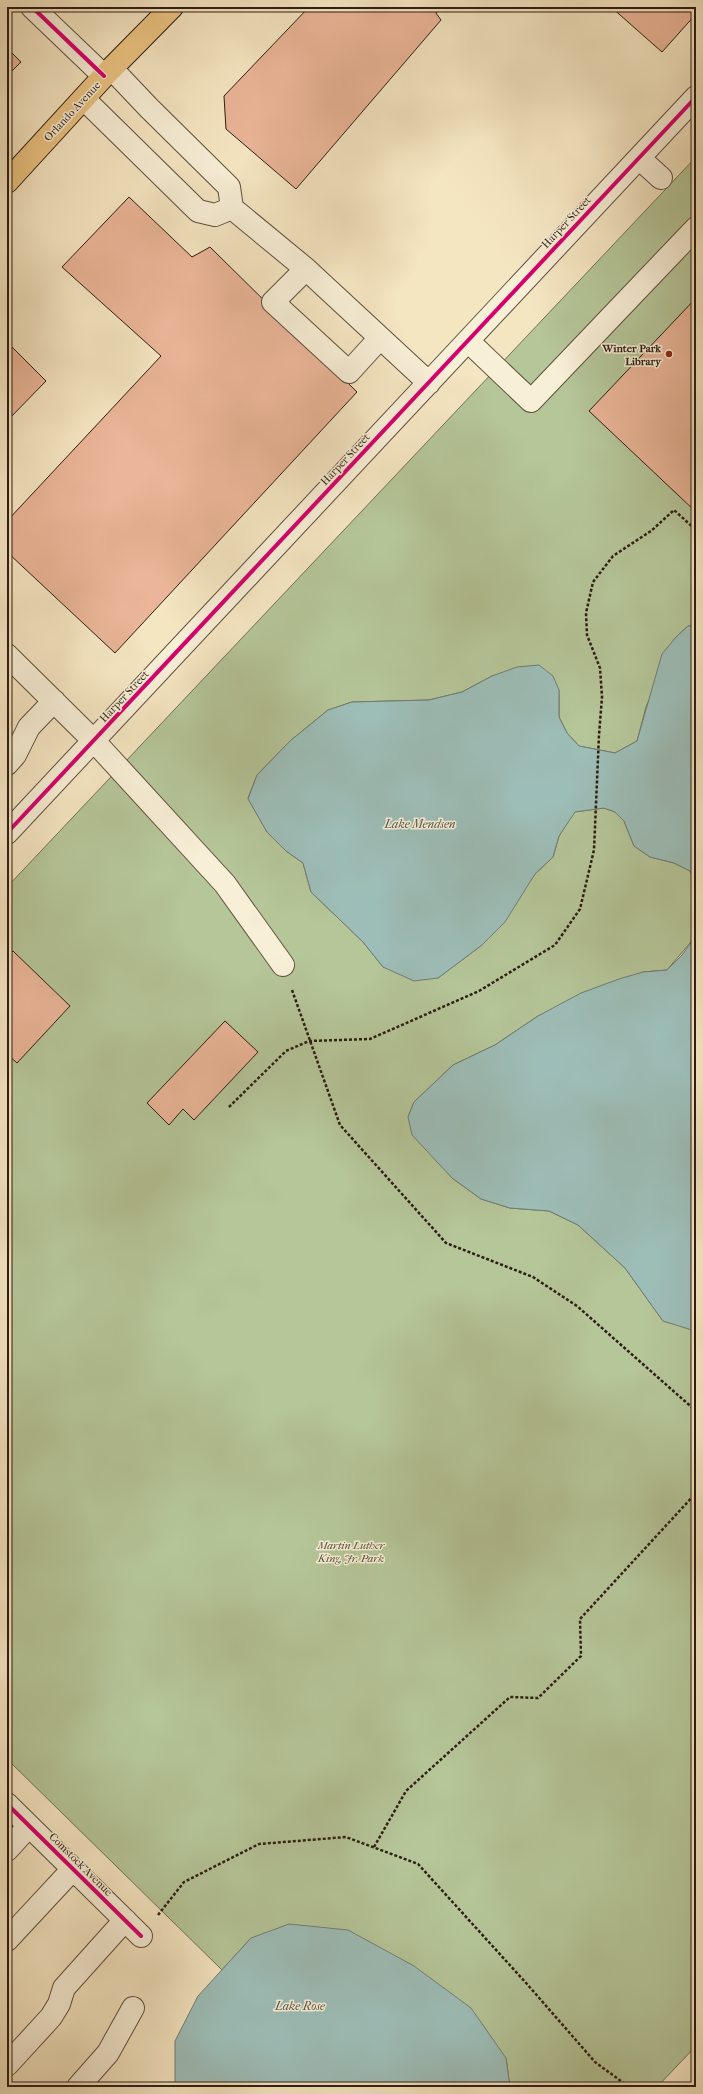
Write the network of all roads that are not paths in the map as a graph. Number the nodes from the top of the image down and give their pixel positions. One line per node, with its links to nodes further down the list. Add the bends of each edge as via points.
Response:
1 (32, 7): 3 (street)
2 (172, 7): 3 (main road, Orlando Avenue)
3 (108, 73): 5 (main road, Orlando Avenue); 9 (street, via 149,108 229,187)
4 (696, 97): 6 (street, Harper Street)
5 (84, 99): 8 (main road, Orlando Avenue); 9 (street, via 198,211 215,215)
6 (639, 158): 7 (street); 13 (street, Harper Street)
7 (662, 178)
8 (7, 182)
9 (232, 208): 11 (street)
10 (696, 228): 13 (street, via 531,401)
11 (306, 269): 12 (street); 12 (street, via 273,302 349,372)
12 (380, 338): 14 (street)
13 (468, 341): 14 (street, Harper Street)
14 (429, 383): 17 (street, Harper Street)
15 (7, 655): 16 (street)
16 (54, 701): 17 (street); 18 (street, via 29,727 15,755)
17 (94, 740): 19 (street, Harper Street); 20 (street, via 225,884)
18 (7, 764)
19 (7, 833)
20 (283, 965)
21 (7, 1804): 22 (street, Comstock Avenue)
22 (29, 1826): 23 (street); 24 (street, Comstock Avenue)
23 (7, 1850)
24 (73, 1869): 25 (street, Comstock Avenue); 27 (street)
25 (125, 1920): 26 (street, Comstock Avenue); 29 (street, via 64,1988 51,2017)
26 (142, 1936)
27 (7, 1940)
28 (133, 2008): 30 (street, via 108,2053)
29 (7, 2065)
30 (78, 2087)

